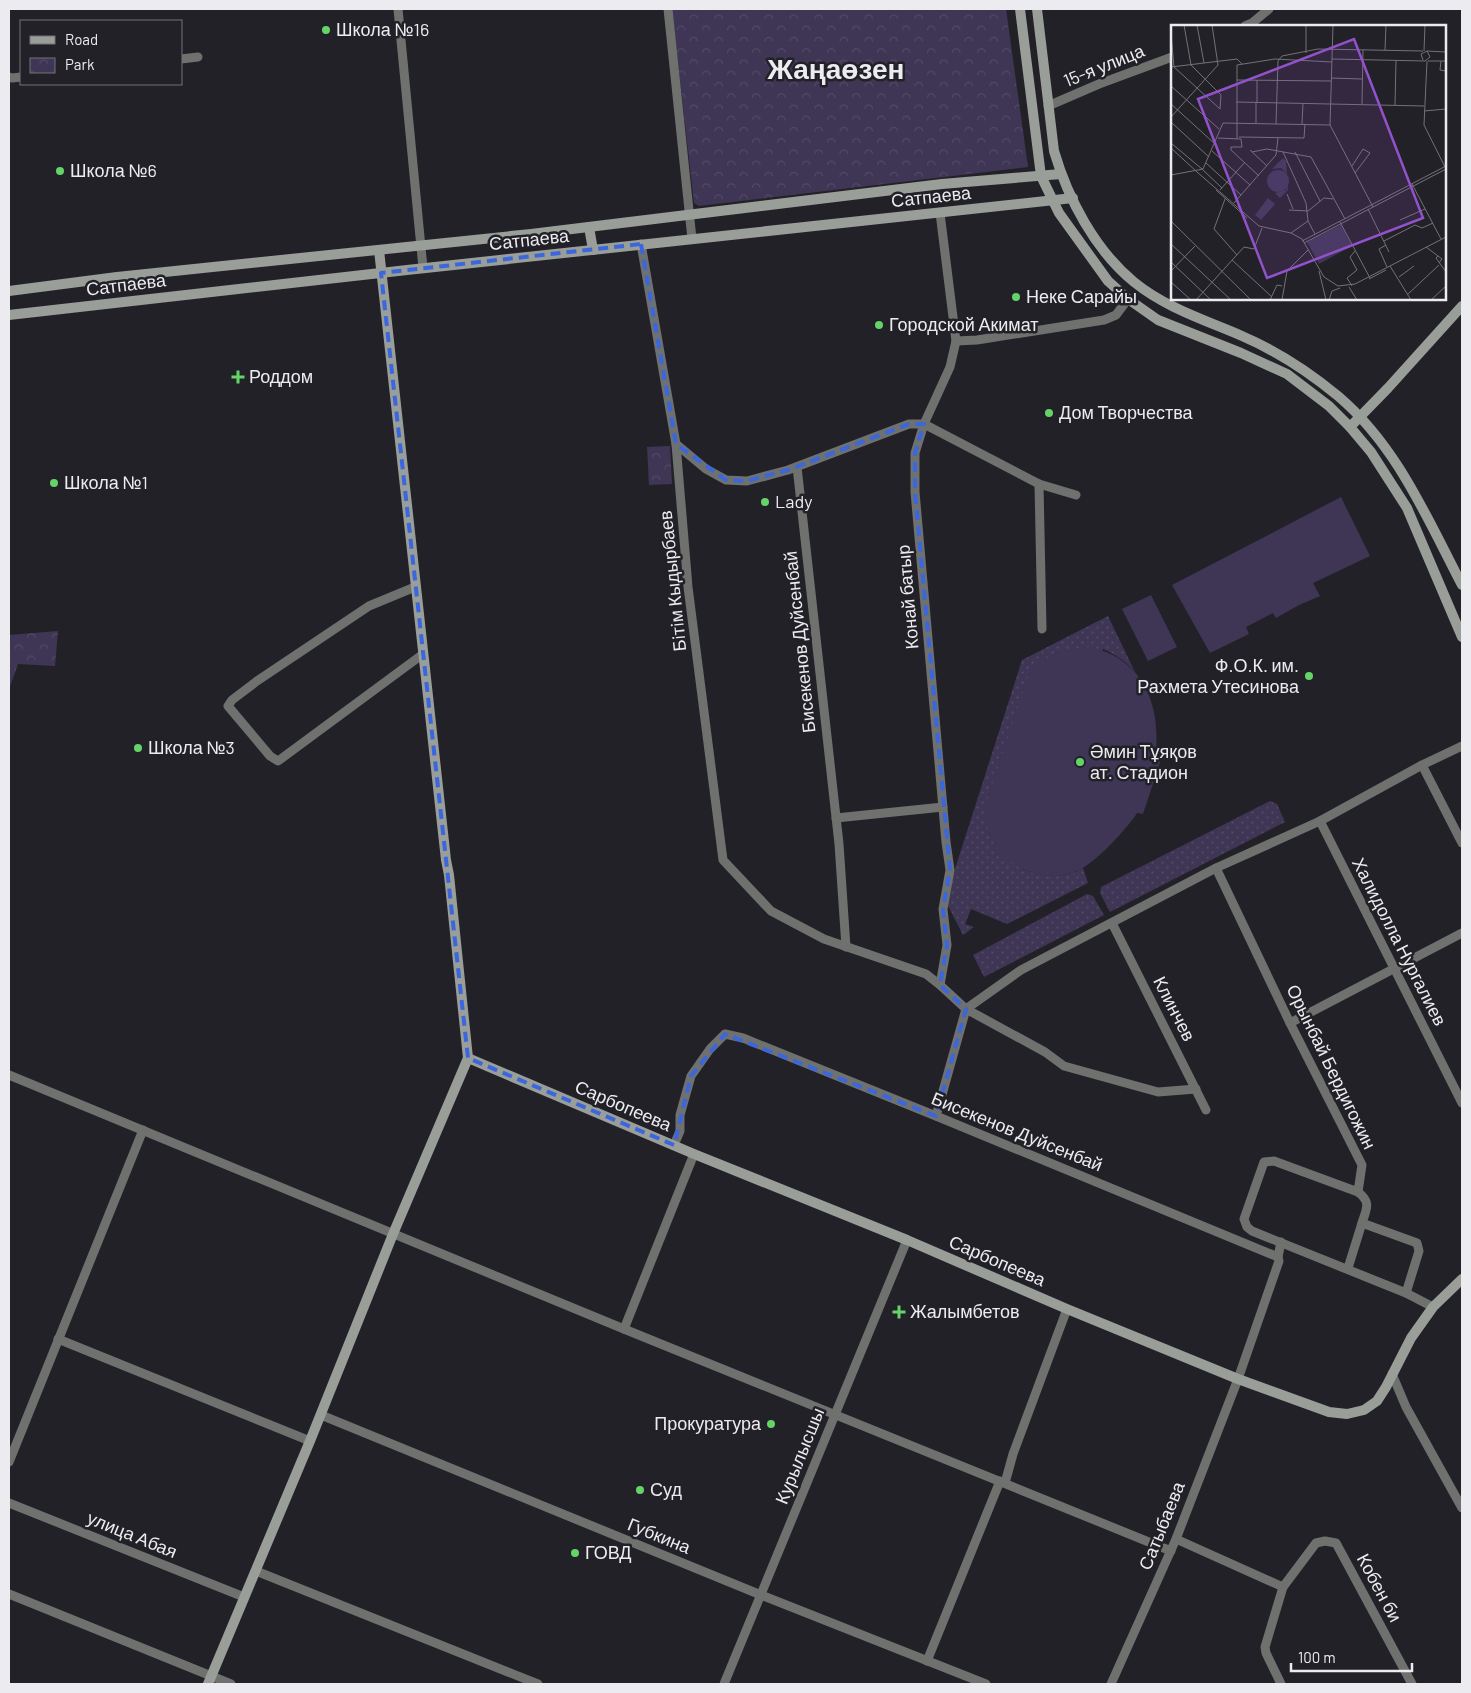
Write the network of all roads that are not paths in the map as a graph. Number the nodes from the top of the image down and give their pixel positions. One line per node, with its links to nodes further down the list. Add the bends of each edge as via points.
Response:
1 (398, 9): 20 (street)
2 (668, 9): 16 (street)
3 (1020, 9): 12 (street)
4 (1037, 9): 10 (street)
5 (1269, 9): 6 (street)
6 (1247, 25)
7 (198, 57): 9 (street)
8 (1171, 57): 10 (street, 15-я улица)
9 (182, 59)
10 (1048, 106): 11 (street, via 1054,151)
11 (1061, 174): 12 (street, Сатпаева); 13 (street)
12 (1041, 176): 14 (street); 16 (street, Сатпаева, via 942,184)
13 (1073, 198): 14 (street, Сатпаева); 30 (street, via 1091,234 1134,282 1166,303 1243,336 1292,362)
14 (1052, 201): 15 (street, Сатпаева); 26 (street, via 1108,281)
15 (940, 213): 18 (street, Сатпаева); 29 (street, Конай батыр)
16 (689, 214): 17 (street, Сатпаева); 18 (street)
17 (589, 227): 20 (street, Сатпаева); 22 (street)
18 (692, 239): 19 (street, Сатпаева)
19 (641, 244): 22 (street, Сатпаева); 33 (street, Бiтiм Кыдырбаев)
20 (421, 246): 21 (street, Сатпаева); 23 (street)
21 (379, 250): 24 (street); 25 (street, Сатпаева)
22 (593, 250): 23 (street, Сатпаева)
23 (423, 268): 24 (street, Сатпаева)
24 (381, 273): 28 (street, Сатпаева); 38 (street)
25 (9, 291)
26 (1128, 299): 29 (street, via 1116,315 1104,320); 32 (street, via 1158,320 1287,374 1329,406)
27 (1462, 306): 30 (street)
28 (9, 315)
29 (956, 341): 31 (street, Конай батыр, via 950,367)
30 (1361, 417): 32 (street); 37 (street, via 1402,471)
31 (924, 424): 34 (street, via 909,424); 35 (street); 44 (street, Конай батыр, via 915,453 915,492)
32 (1350, 427): 40 (street, via 1371,452 1407,508)
33 (676, 444): 34 (street, via 706,469 726,480 747,481); 51 (street, Бiтiм Кыдырбаев, via 688,587 723,860 771,911)
34 (797, 466): 45 (street, Бисекенов Дуйсенбай)
35 (1039, 484): 36 (street); 39 (street)
36 (1076, 495)
37 (1462, 585)
38 (415, 587): 41 (street); 41 (street, via 369,606 257,681 228,706 270,756 278,761)
39 (1042, 629)
40 (1462, 637)
41 (423, 654): 56 (street)
42 (1462, 746): 43 (street)
43 (1422, 765): 46 (street); 47 (street)
44 (943, 807): 45 (street); 53 (street, Конай батыр, via 950,870 943,909 947,945)
45 (836, 818): 51 (street, Бисекенов Дуйсенбай)
46 (1320, 822): 48 (street); 52 (street, Халидолла Нургалиев)
47 (1462, 843)
48 (1216, 868): 49 (street); 55 (street, Орынбай Бердигожин)
49 (1112, 922): 54 (street, via 1021,970); 58 (street, Клинчев)
50 (1462, 932): 52 (street)
51 (846, 947): 53 (street, Бiтiм Кыдырбаев, via 926,974)
52 (1393, 969): 55 (street); 59 (street, Халидолла Нургалиев)
53 (940, 985): 54 (street, Бiтiм Кыдырбаев)
54 (966, 1009): 58 (street, Бiтiм Кыдырбаев, via 1045,1052 1064,1066 1158,1092); 61 (street)
55 (1290, 1023): 65 (street, Орынбай Бердигожин, via 1362,1165)
56 (468, 1058): 63 (street, Сарбопеева); 67 (street)
57 (9, 1075): 62 (street)
58 (1196, 1089): 60 (street, Клинчев)
59 (1462, 1103)
60 (1206, 1110)
61 (936, 1116): 63 (street, Бисекенов Дуйсенбай, via 743,1038 725,1034 691,1076); 70 (street, Бисекенов Дуйсенбай)
62 (143, 1130): 67 (street); 77 (street)
63 (674, 1145): 64 (street, Сарбопеева)
64 (694, 1154): 68 (street, Сарбопеева); 76 (street)
65 (1358, 1192): 66 (street, via 1365,1197 1367,1207); 69 (street, via 1274,1160 1264,1162 1244,1219 1252,1231)
66 (1362, 1223): 71 (street); 73 (street, via 1417,1243 1419,1251)
67 (393, 1234): 76 (street); 81 (street)
68 (907, 1240): 75 (street, Сарбопеева); 80 (street, Курылысшы)
69 (1281, 1242): 70 (street, Сатыбаева); 71 (street)
70 (1278, 1257): 79 (street, Сатыбаева)
71 (1348, 1268): 73 (street)
72 (1462, 1279): 74 (street, Сарбопеева)
73 (1406, 1292): 74 (street)
74 (1433, 1308): 78 (street, Сарбопеева, via 1411,1338)
75 (1068, 1310): 79 (street, Сарбопеева); 84 (street)
76 (624, 1329): 80 (street)
77 (58, 1339): 82 (street); 83 (street)
78 (1392, 1374): 79 (street, Сарбопеева, via 1377,1401 1364,1410 1347,1414 1329,1412); 86 (street, via 1406,1407)
79 (1238, 1379): 87 (street, Сатыбаева)
80 (835, 1414): 84 (street); 92 (street, Курылысшы)
81 (321, 1415): 82 (street); 92 (street, Губкина)
82 (310, 1441): 89 (street)
83 (9, 1462)
84 (1002, 1482): 88 (street); 94 (street)
85 (9, 1503): 93 (street, улица Абая)
86 (1462, 1508)
87 (1176, 1540): 88 (street, Сатыбаева); 90 (street)
88 (1171, 1551): 100 (street, Сатыбаева)
89 (256, 1571): 93 (street); 97 (street)
90 (1283, 1587): 101 (street, via 1265,1647); 102 (street, Кобен би, via 1316,1543 1336,1543)
91 (9, 1594): 95 (street)
92 (761, 1595): 94 (street, Губкина); 98 (street, Курылысшы)
93 (244, 1598): 95 (street)
94 (927, 1661): 99 (street, Губкина)
95 (210, 1680): 96 (street)
96 (232, 1684)
97 (538, 1684)
98 (724, 1684)
99 (986, 1684)
100 (1111, 1684)
101 (1281, 1684)
102 (1412, 1684)

